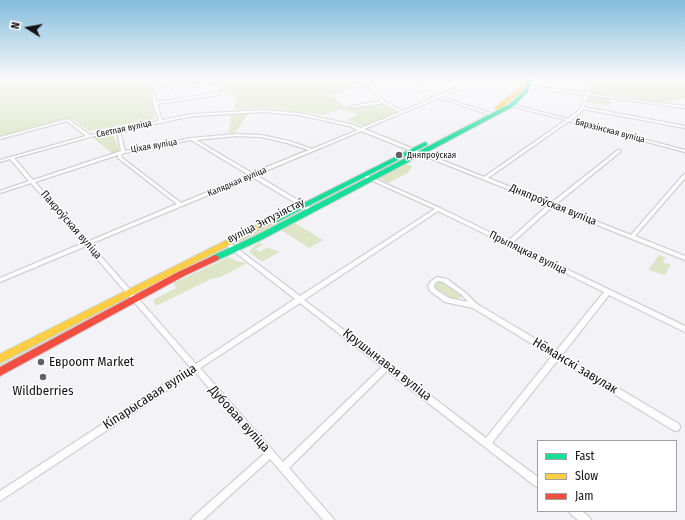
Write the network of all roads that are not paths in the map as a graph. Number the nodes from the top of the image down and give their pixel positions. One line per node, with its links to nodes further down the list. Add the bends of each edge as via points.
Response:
1 (155, 102): 14 (street)
2 (381, 102): 9 (street)
3 (383, 102): 12 (street)
4 (426, 102): 12 (street, Калядная вуліца)
5 (451, 102): 13 (street)
6 (584, 102): 11 (street)
7 (646, 102): 10 (street)
8 (508, 104): 13 (street, вуліца Энтузіястаў); 15 (street, Бярэзінская вуліца)
9 (352, 107)
10 (685, 107)
11 (582, 108): 15 (street); 16 (street)
12 (402, 112): 18 (street, Калядная вуліца)
13 (490, 114): 25 (street, вуліца Энтузіястаў)
14 (161, 121): 17 (street, Светлая вуліца); 18 (street, Светлая вуліца, via 192,115 264,111 341,122)
15 (570, 121): 24 (street, Бярэзінская вуліца); 32 (street)
16 (685, 127)
17 (118, 130): 19 (street, Светлая вуліца); 26 (street)
18 (360, 130): 22 (street, Калядная вуліца); 25 (street, Светлая вуліца)
19 (89, 136): 20 (street, via 68,120); 27 (street, Светлая вуліца)
20 (0, 138)
21 (192, 139): 22 (street, Ціхая вуліца, via 261,136); 26 (street, Ціхая вуліца); 29 (street)
22 (312, 150): 29 (street, Калядная вуліца)
23 (619, 151): 35 (street)
24 (685, 151)
25 (417, 152): 31 (street, вуліца Энтузіястаў); 32 (street, Дняпроўская вуліца)
26 (121, 153): 33 (street, Ціхая вуліца); 36 (street, via 119,157)
27 (11, 158): 28 (street, Светлая вуліца); 33 (street, Пакроўская вуліца)
28 (0, 162)
29 (252, 175): 36 (street, Калядная вуліца); 37 (street)
30 (685, 175): 40 (street)
31 (367, 177): 37 (street, вуліца Энтузіястаў); 38 (street, Прыпяцкая вуліца); 39 (street, вуліца Энтузіястаў)
32 (485, 178): 35 (street, Дняпроўская вуліца)
33 (32, 181): 34 (street, Ціхая вуліца); 42 (street, Пакроўская вуліца)
34 (0, 192)
35 (552, 204): 40 (street, Дняпроўская вуліца); 41 (street)
36 (181, 205): 42 (street, Калядная вуліца)
37 (304, 205): 39 (street); 43 (street, вуліца Энтузіястаў)
38 (438, 209): 41 (street, Прыпяцкая вуліца); 49 (street, Кіпарысавая вуліца)
39 (312, 210): 44 (street, вуліца Энтузіястаў)
40 (632, 237): 45 (street, Дняпроўская вуліца)
41 (508, 243): 47 (street, Прыпяцкая вуліца)
42 (88, 244): 46 (street, Калядная вуліца); 48 (street, Пакроўская вуліца)
43 (228, 244): 44 (street, Крушынавая вуліца); 48 (street, вуліца Энтузіястаў)
44 (235, 249): 48 (street, вуліца Энтузіястаў); 49 (street, Крушынавая вуліца)
45 (685, 258)
46 (0, 280)
47 (608, 292): 51 (street, Прыпяцкая вуліца); 52 (street)
48 (133, 296): 53 (street, вуліца Энтузіястаў); 55 (street, Дубовая вуліца); 56 (street, вуліца Энтузіястаў)
49 (301, 299): 54 (street, Крушынавая вуліца); 55 (street, Кіпарысавая вуліца)
50 (475, 306): 50 (street, Нёманскі завулак, via 445,280 437,279 432,282 432,290 447,300); 52 (street, Нёманскі завулак)
51 (685, 329)
52 (557, 355): 57 (street, Нёманскі завулак); 58 (street)
53 (0, 359)
54 (388, 366): 58 (street, Крушынавая вуліца); 60 (street)
55 (194, 368): 59 (street, Дубовая вуліца); 62 (street, Кіпарысавая вуліца)
56 (0, 372)
57 (676, 427)
58 (487, 443): 61 (street, Крушынавая вуліца)
59 (270, 454): 60 (street, Дубовая вуліца); 64 (street)
60 (283, 468): 65 (street, Дубовая вуліца)
61 (537, 482)
62 (0, 496)
63 (575, 512): 66 (street)
64 (196, 520)
65 (329, 520)
66 (586, 520)

